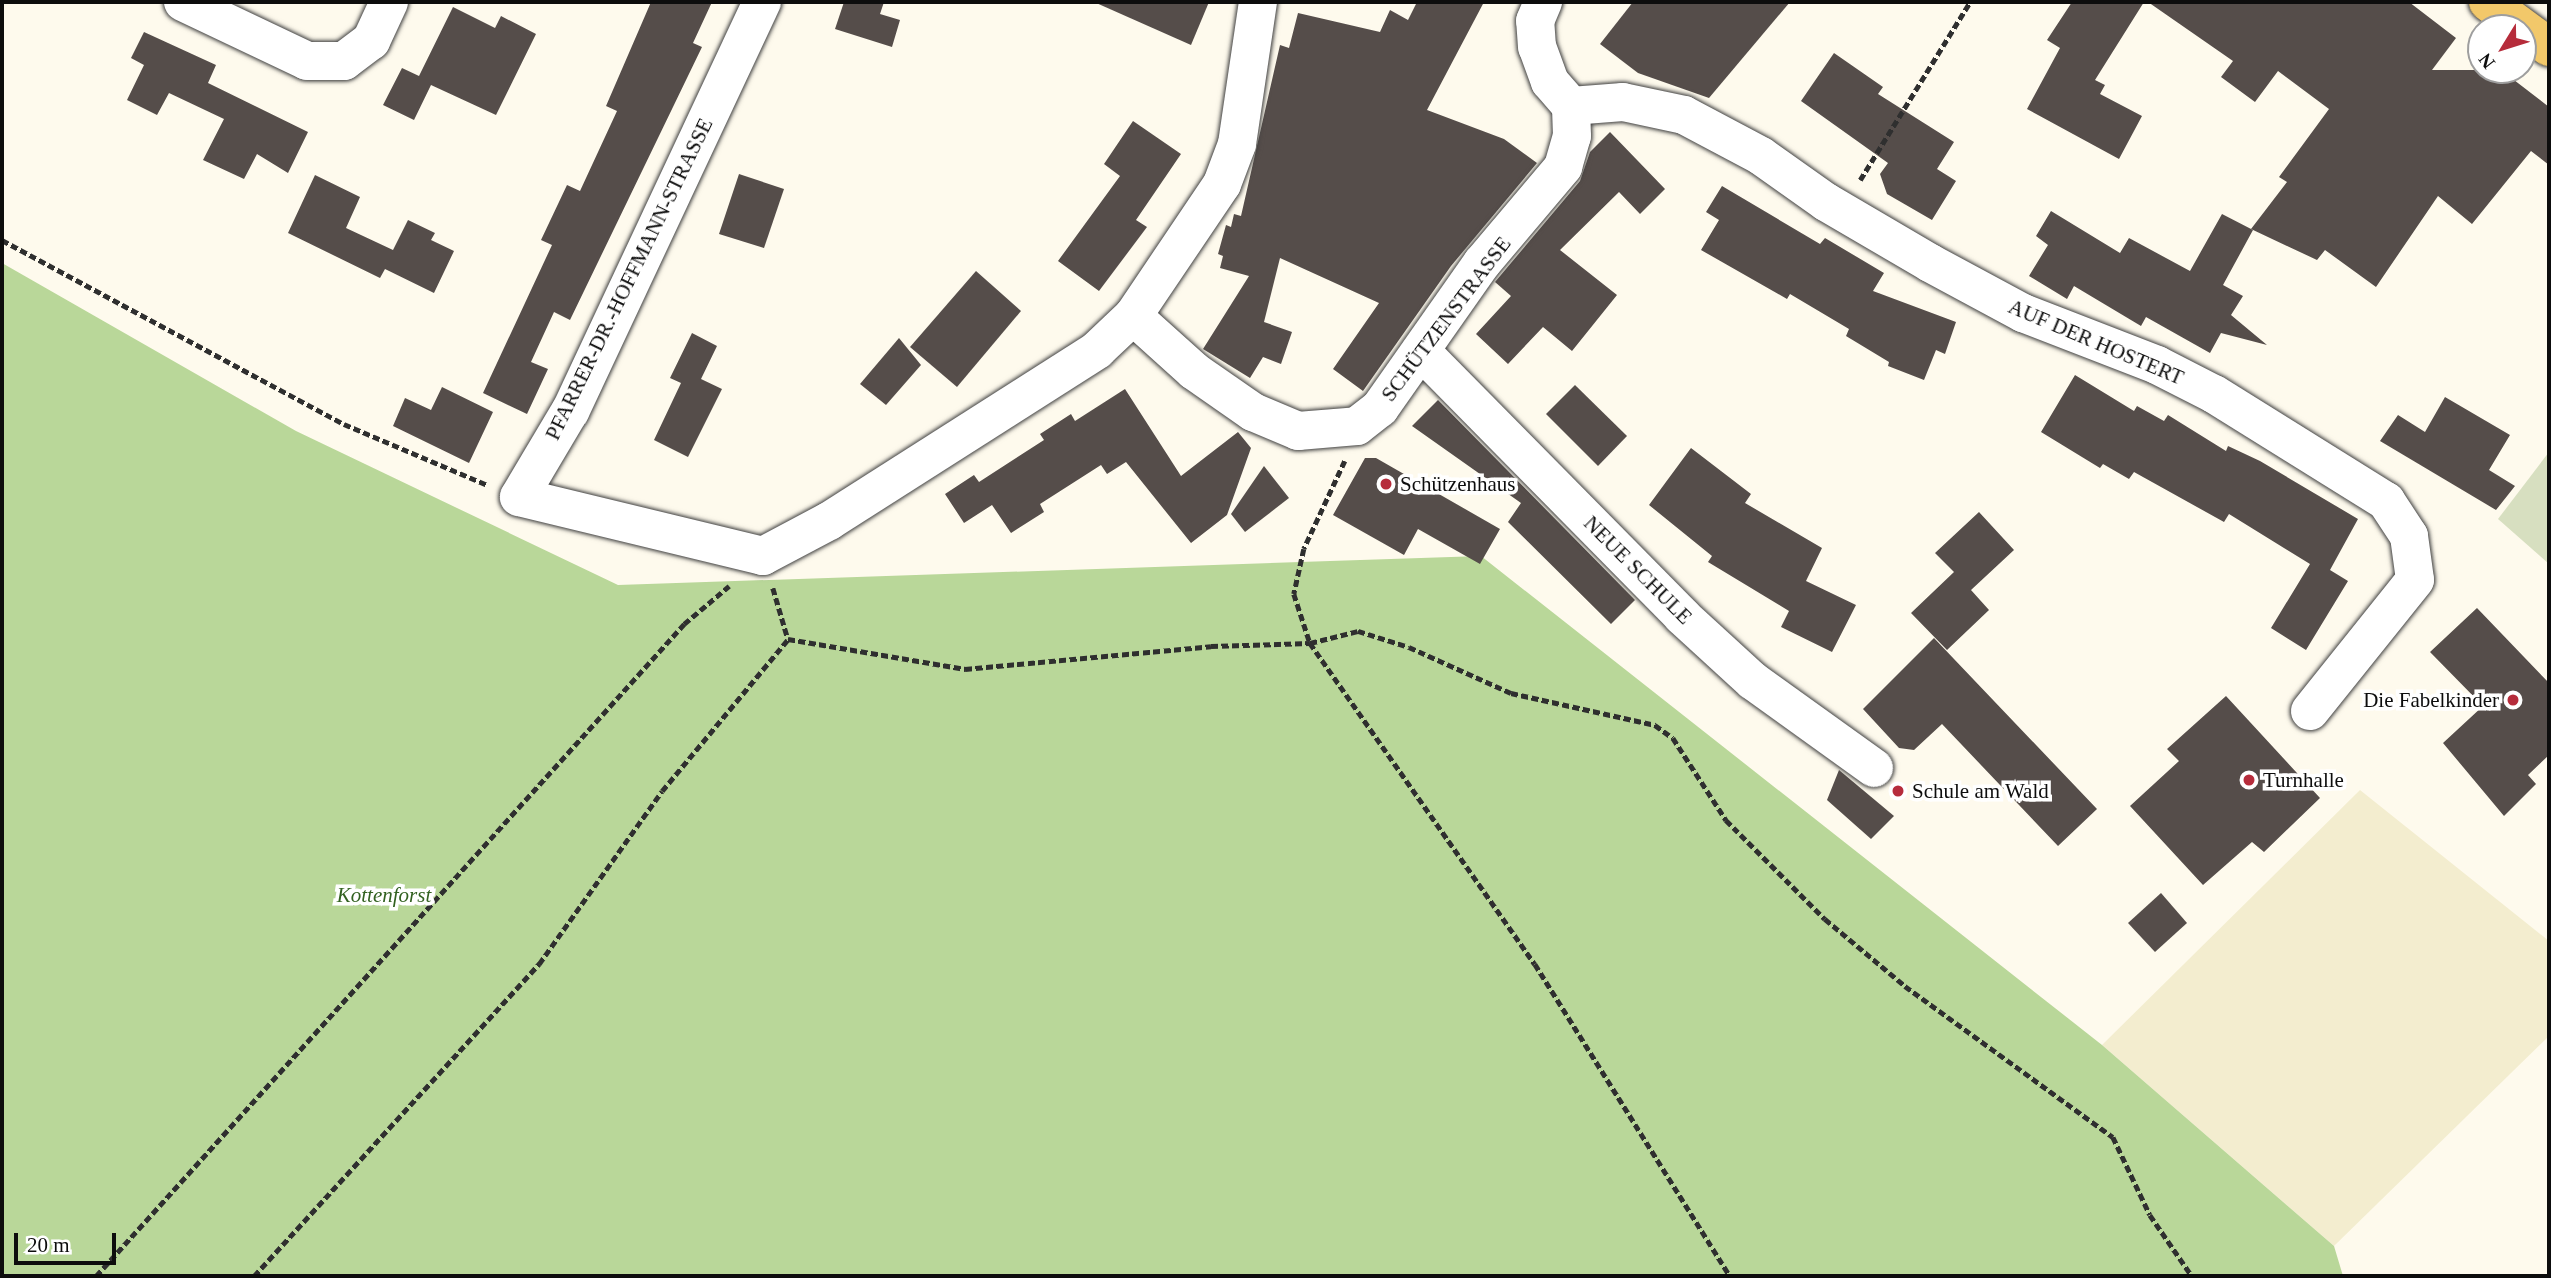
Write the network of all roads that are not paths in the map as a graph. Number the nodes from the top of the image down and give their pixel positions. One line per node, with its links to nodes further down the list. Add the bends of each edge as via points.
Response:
1 (183, 2): 2 (street, via 307,61 344,61 371,41)
2 (389, 2)
3 (762, 2): 9 (street, PFARRER-DR.-HOFFMANN-STRASSE, via 570,411 519,497 763,556 829,521 1097,350)
4 (1258, 2): 9 (street, via 1237,144 1222,184)
5 (1543, 2): 8 (street, via 1535,21 1537,47 1550,82)
6 (2488, 2): 7 (main road)
7 (2549, 47)
8 (1571, 106): 10 (street, SCHÜTZENSTRASSE, via 1572,136 1563,167 1482,263); 11 (street, AUF DER HOSTERT, via 1623,102 1684,114 1761,156 1842,211 2023,313 2157,365 2275,428 2386,501 2409,536 2415,580)
9 (1133, 316): 10 (street, SCHÜTZENSTRASSE, via 1195,371 1253,412 1298,431 1357,426 1380,408)
10 (1420, 351): 12 (street, NEUE SCHULE, via 1692,625 1753,681)
11 (2310, 711)
12 (1874, 768)

